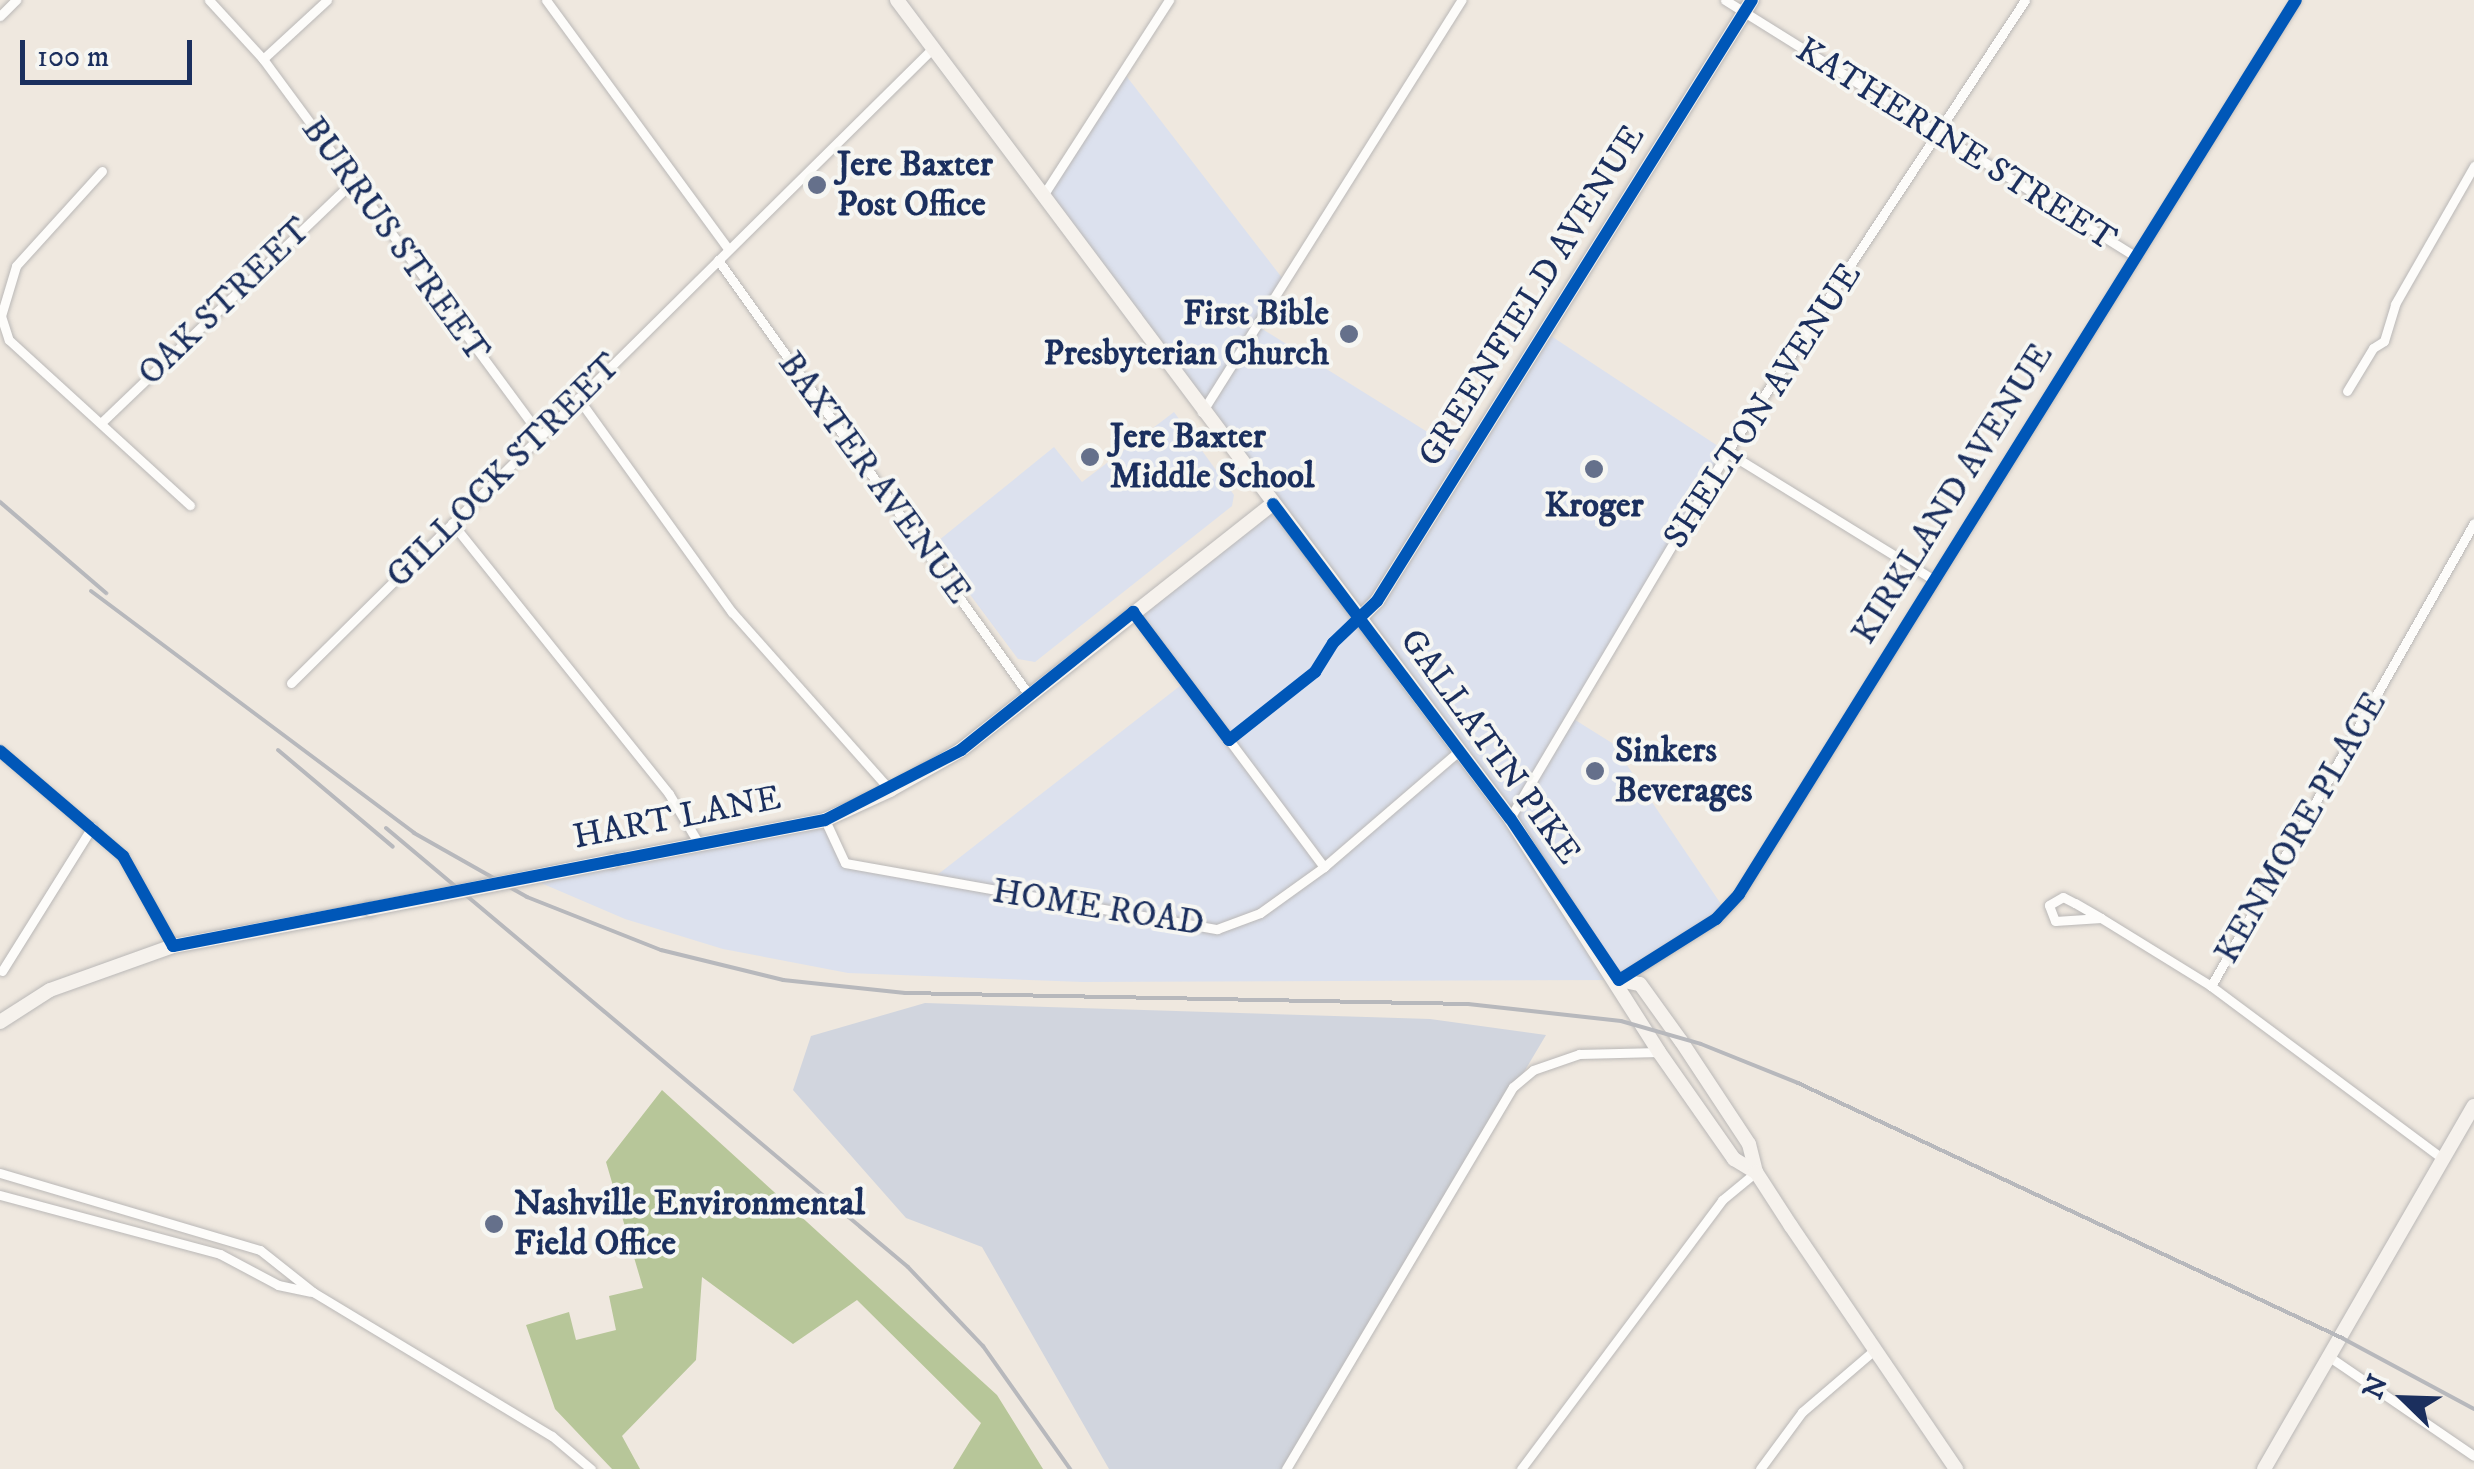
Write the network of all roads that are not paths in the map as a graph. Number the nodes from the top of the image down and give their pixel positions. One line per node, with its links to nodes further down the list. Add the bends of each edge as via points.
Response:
1 (16, 0): 12 (street)
2 (209, 0): 14 (street, BURRUS STREET)
3 (327, 0): 14 (street)
4 (546, 0): 20 (street)
5 (897, 0): 13 (main road, GALLATIN PIKE)
6 (1170, 0): 19 (street)
7 (1460, 0): 25 (street)
8 (1726, 0): 11 (street, KATHERINE STREET)
9 (2025, 0): 15 (street, SHELTON AVENUE)
10 (2296, 0): 21 (street, KIRKLAND AVENUE)
11 (1748, 6): 15 (street, KATHERINE STREET); 35 (main road, GREENFIELD AVENUE, via 1377,601)
12 (0, 16)
13 (934, 48): 19 (main road, GALLATIN PIKE); 20 (street)
14 (263, 59): 18 (street, BURRUS STREET)
15 (1939, 136): 21 (street, KATHERINE STREET); 28 (street, SHELTON AVENUE)
16 (2474, 166): 23 (street, via 2396,304 2384,341)
17 (102, 170): 26 (street, via 16,266 1,316 10,340)
18 (351, 183): 26 (street, OAK STREET); 27 (street, BURRUS STREET)
19 (1044, 194): 25 (main road, GALLATIN PIKE)
20 (728, 249): 22 (street, GILLOCK STREET)
21 (2136, 258): 33 (street, KIRKLAND AVENUE)
22 (718, 260): 24 (street, GILLOCK STREET); 37 (street, BAXTER AVENUE)
23 (2347, 391)
24 (578, 398): 27 (street, GILLOCK STREET); 40 (street, via 732,612)
25 (1202, 412): 29 (main road, GALLATIN PIKE)
26 (102, 422): 30 (street)
27 (541, 436): 31 (street, GILLOCK STREET)
28 (1727, 452): 33 (street); 41 (street, SHELTON AVENUE)
29 (1273, 504): 34 (main road, HART LANE); 35 (main road, GALLATIN PIKE)
30 (190, 505)
31 (452, 523): 36 (street, GILLOCK STREET); 44 (street, via 669,794)
32 (2474, 523): 50 (street, KENMORE PLACE)
33 (1934, 580): 49 (street, KIRKLAND AVENUE, via 1739,894 1716,919)
34 (1133, 612): 37 (main road, HART LANE); 45 (street)
35 (1358, 620): 38 (main road, GALLATIN PIKE)
36 (290, 683)
37 (1030, 696): 40 (main road, HART LANE, via 960,750)
38 (1460, 750): 41 (main road, GALLATIN PIKE); 45 (street, HOME ROAD)
39 (0, 751): 43 (street)
40 (890, 790): 42 (main road, HART LANE)
41 (1510, 818): 49 (main road, GALLATIN PIKE)
42 (825, 820): 44 (main road, HART LANE); 45 (street, HOME ROAD, via 845,863 1181,926 1240,924)
43 (92, 827): 47 (street, via 122,856); 48 (street)
44 (700, 844): 47 (main road, HART LANE, bridge)
45 (1324, 867)
46 (2102, 918): 46 (street, via 2063,897 2048,905 2054,921); 50 (street)
47 (174, 946): 51 (main road, HART LANE, via 50,990)
48 (2, 970)
49 (1619, 980): 52 (main road, GALLATIN PIKE); 55 (main road, GALLATIN PIKE, via 1640,984 1681,1041 1749,1144)
50 (2211, 986): 54 (street, KENMORE PLACE)
51 (0, 1022)
52 (1659, 1052): 55 (main road, GALLATIN PIKE, via 1734,1159); 63 (street, via 1579,1054 1533,1070 1513,1086)
53 (2474, 1106): 54 (main road)
54 (2444, 1159): 60 (main road)
55 (1756, 1172): 59 (main road, GALLATIN PIKE); 64 (street, via 1722,1200)
56 (0, 1173): 58 (street, via 234,1238 288,1268)
57 (0, 1196): 58 (street, via 220,1254 278,1284)
58 (312, 1292): 62 (street, via 552,1436)
59 (1872, 1352): 65 (street, via 1802,1412); 66 (main road, GALLATIN PIKE)
60 (2331, 1358): 61 (street); 67 (main road)
61 (2474, 1456)
62 (591, 1469)
63 (1286, 1469)
64 (1520, 1469)
65 (1760, 1469)
66 (1956, 1469)
67 (2264, 1469)

